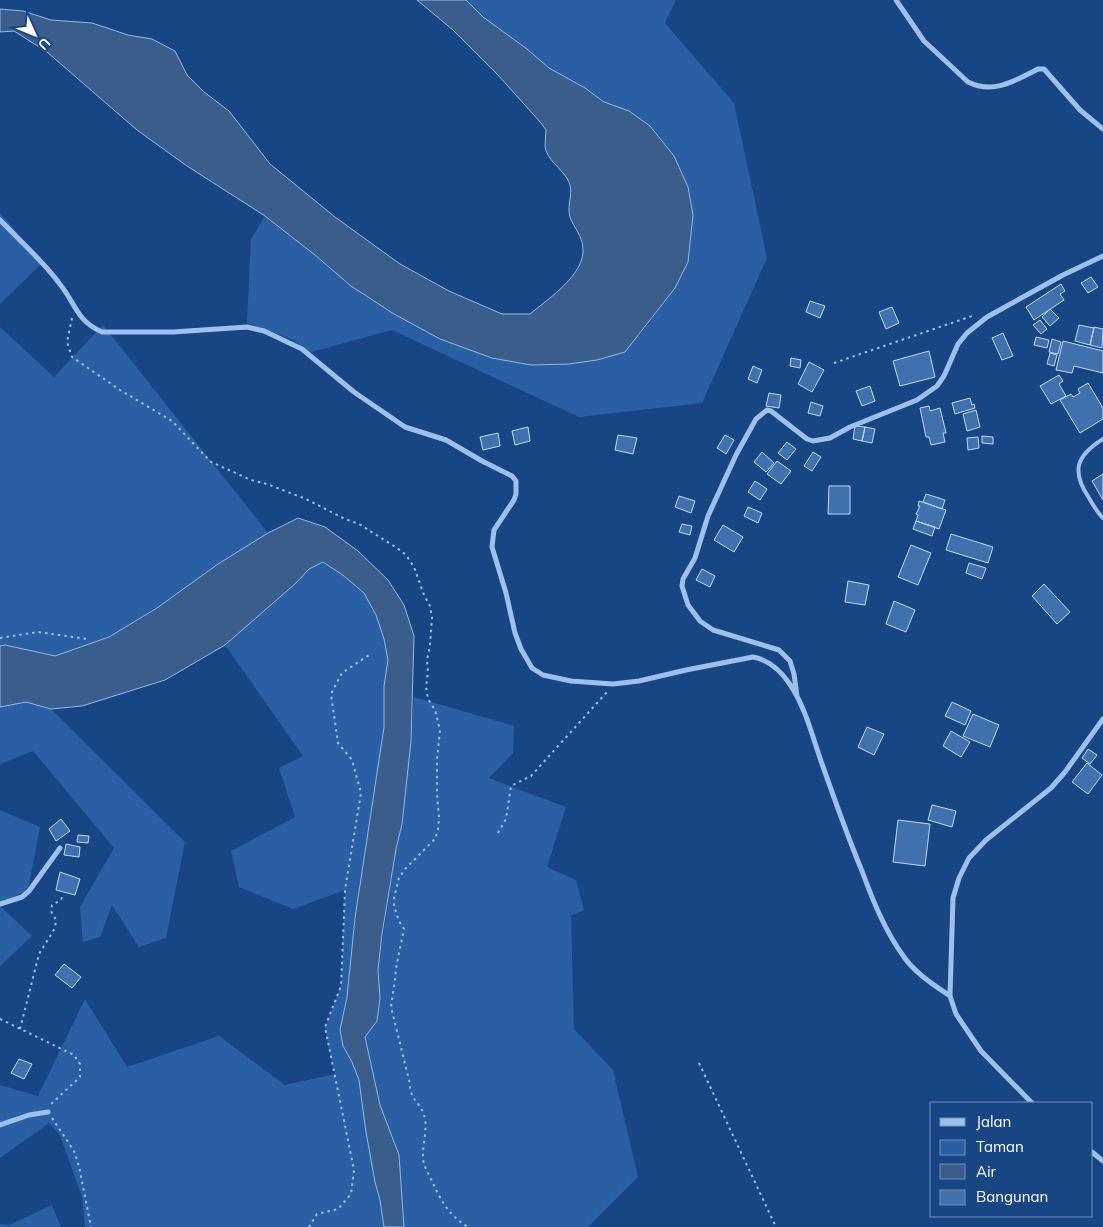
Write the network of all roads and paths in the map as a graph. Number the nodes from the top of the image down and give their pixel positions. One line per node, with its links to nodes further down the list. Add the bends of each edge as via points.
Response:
1 (896, 0): 2 (street, via 924,41 968,82 1000,87 1044,69 1080,110)
2 (1103, 129)
3 (0, 220): 5 (street, via 60,283)
4 (1103, 256): 14 (street, via 987,316 958,344 937,386 917,400 821,441 807,439 771,411 767,410 756,419 708,516 682,586 688,605 706,626 784,654 790,661)
5 (73, 306): 13 (street, via 87,324 102,332 247,327 264,332 302,348 354,392 405,427 446,440 512,476 516,481 516,494 496,526 492,542 524,657 532,668 550,678); 31 (path, via 67,342 72,357 172,421 211,462 306,499 384,539 406,555 419,579 432,618 426,688 440,730 438,830 435,839 405,869 394,898 396,915 404,929 391,1007 410,1092 426,1122 422,1155 425,1168 446,1209)
6 (981, 313): 7 (path)
7 (834, 363)
8 (1103, 439): 9 (lane, via 1082,456 1077,467 1081,486)
9 (1103, 518)
10 (0, 638): 11 (path, via 38,632)
11 (87, 639)
12 (369, 655): 30 (path, via 342,673 331,694 338,743 352,760 361,793 345,890 341,986 325,1027 354,1170 351,1194 338,1209 317,1214)
13 (613, 684): 14 (street, via 754,657 762,658 776,668); 16 (path, via 531,776 511,786 506,819)
14 (798, 699): 20 (street, via 846,831 888,932 904,958 920,975)
15 (1103, 719): 20 (street, via 1051,788 986,840 969,858 952,898)
16 (498, 833)
17 (60, 848): 19 (street, via 29,891 22,897)
18 (62, 897): 22 (path, via 52,906 55,928 39,954)
19 (0, 904)
20 (950, 996): 24 (street, via 956,1014 981,1051)
21 (0, 1019): 22 (path)
22 (20, 1029): 25 (path, via 74,1055 80,1064 80,1077 59,1096)
23 (699, 1063): 32 (path)
24 (1031, 1102)
25 (48, 1112): 26 (street); 29 (path, via 74,1151)
26 (0, 1125)
27 (1093, 1153): 28 (street)
28 (1103, 1161)
29 (91, 1227)
30 (309, 1227)
31 (468, 1227)
32 (776, 1227)

